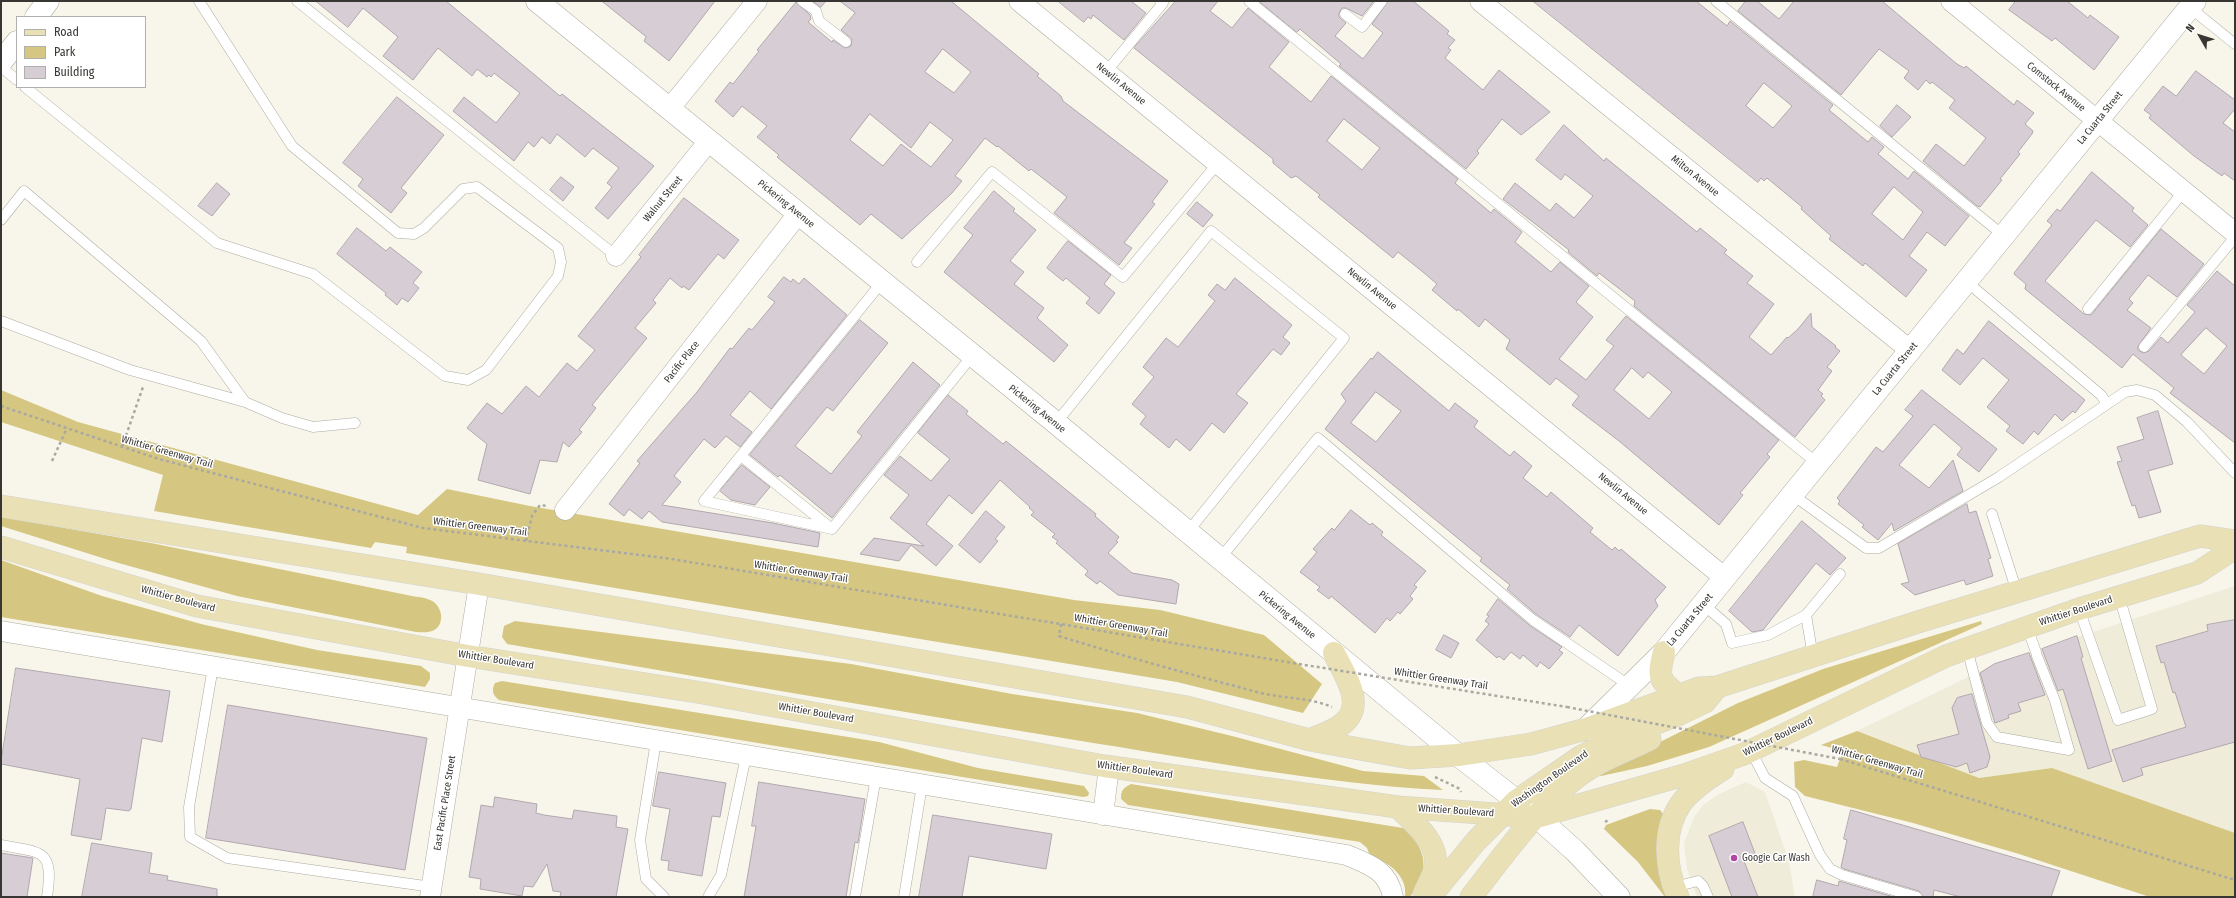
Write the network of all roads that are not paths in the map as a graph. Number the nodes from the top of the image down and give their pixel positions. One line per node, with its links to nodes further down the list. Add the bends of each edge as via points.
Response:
1 (48, 1): 16 (street)
2 (198, 1): 24 (lane, via 292,146 398,233 414,234 424,228 463,189 477,187 558,248 561,262 558,276 486,370 468,380 445,376 312,274 217,243)
3 (297, 1): 35 (lane)
4 (537, 1): 25 (street, Pickering Avenue)
5 (757, 1): 25 (street)
6 (802, 1): 17 (lane, via 816,11 819,21)
7 (1019, 1): 22 (street, Newlin Avenue)
8 (1160, 1): 22 (lane, via 1163,4)
9 (1249, 1): 49 (lane)
10 (1382, 1): 15 (lane, via 1362,27)
11 (1480, 1): 42 (street, Milton Avenue)
12 (1716, 1): 33 (lane)
13 (1951, 1): 26 (street, Comstock Avenue)
14 (2189, 3): 19 (lane); 26 (street, La Cuarta Street)
15 (1345, 14)
16 (37, 16)
17 (846, 42)
18 (16, 43): 20 (street)
19 (2235, 44)
20 (1, 62)
21 (1, 67): 23 (lane)
22 (1106, 72): 28 (street, Newlin Avenue)
23 (16, 79)
24 (26, 88)
25 (670, 108): 27 (street, Pickering Avenue)
26 (2098, 121): 29 (street, Comstock Avenue); 33 (street, La Cuarta Street)
27 (709, 141): 30 (street, Pickering Avenue); 35 (street, Walnut Street)
28 (1218, 164): 36 (lane, via 1123,277 992,172); 62 (street, Newlin Avenue)
29 (2184, 191): 32 (street, Comstock Avenue); 39 (lane)
30 (798, 214): 37 (street, Pickering Avenue); 53 (street, Pacific Place)
31 (1, 220): 44 (lane, via 24,190 201,341)
32 (2235, 233)
33 (2004, 236): 38 (street, La Cuarta Street)
34 (2235, 237): 41 (lane)
35 (616, 256)
36 (916, 262)
37 (882, 282): 43 (street, Pickering Avenue); 48 (lane)
38 (1967, 282): 42 (street, La Cuarta Street); 45 (lane, via 2101,395)
39 (2088, 308)
40 (1, 321): 44 (lane, via 147,374)
41 (2144, 347)
42 (1911, 351): 49 (street, La Cuarta Street)
43 (972, 356): 47 (street, Pickering Avenue); 55 (lane)
44 (246, 402): 46 (lane, via 282,418 313,427)
45 (2107, 404): 50 (lane, via 2125,392 2137,390 2155,395 2187,422); 51 (lane, via 1999,477 1879,548 1866,548)
46 (355, 423)
47 (1056, 423): 56 (street, Pickering Avenue); 56 (lane, via 1211,231 1344,338)
48 (741, 456): 55 (lane); 55 (lane, via 704,501)
49 (1818, 464): 51 (street, La Cuarta Street)
50 (2235, 473)
51 (1793, 495): 62 (street, La Cuarta Street)
52 (1, 506): 63 (main road)
53 (565, 510)
54 (1992, 514): 64 (lane)
55 (832, 529)
56 (1187, 533): 60 (street, Pickering Avenue)
57 (2235, 541): 64 (main road, via 2200,536)
58 (1, 547): 74 (main road, Whittier Boulevard, via 197,606)
59 (2235, 548): 65 (main road, Whittier Boulevard, via 2197,573)
60 (1219, 560): 73 (street, Pickering Avenue); 77 (lane, via 1318,438 1533,620)
61 (1840, 574): 68 (lane)
62 (1725, 578): 66 (street, La Cuarta Street)
63 (479, 584): 74 (street); 81 (main road, via 1187,707)
64 (2017, 592): 75 (main road)
65 (2119, 596): 67 (main road, Whittier Boulevard); 67 (lane, via 2152,709 2118,720)
66 (1703, 604): 68 (lane, via 1726,624 1732,643 1768,635); 72 (street, La Cuarta Street)
67 (2079, 609): 69 (main road, Whittier Boulevard)
68 (1806, 615): 75 (lane)
69 (2027, 627): 71 (main road, Whittier Boulevard); 71 (lane, via 2055,701 2069,750 1997,736 1987,724)
70 (1, 631): 76 (street)
71 (1967, 649): 83 (main road, Whittier Boulevard, via 1920,667)
72 (1664, 652): 77 (street, La Cuarta Street); 78 (main road, via 1659,671 1660,678)
73 (1334, 653): 81 (main road, via 1353,693 1354,705 1348,718 1339,727); 84 (street, Pickering Avenue)
74 (468, 656): 79 (street); 86 (main road, Whittier Boulevard, via 703,693)
75 (1813, 657): 78 (main road, via 1717,687 1699,688)
76 (213, 667): 79 (street); 94 (lane, via 189,807 190,837 227,858)
77 (1630, 686): 80 (street, La Cuarta Street)
78 (1679, 705): 80 (main road); 90 (main road, Washington Boulevard, via 1580,757); 92 (main road, via 1663,732 1586,771 1569,784)
79 (460, 708): 82 (street); 94 (street, East Pacific Place Street)
80 (1586, 729): 84 (main road, via 1531,744)
81 (1310, 740): 84 (main road, via 1410,758)
82 (656, 741): 85 (street); 97 (lane, via 640,840 646,879)
83 (1747, 753): 92 (main road, Whittier Boulevard, via 1684,775); 95 (main road, via 1687,796 1674,816 1666,850); 107 (lane, via 1765,778 1793,796 1820,855 1830,869 1842,876)
84 (1458, 755): 90 (street, Pickering Avenue)
85 (746, 756): 87 (street); 98 (lane, via 721,875)
86 (1109, 767): 89 (main road, Whittier Boulevard); 91 (street)
87 (876, 777): 88 (street); 99 (lane)
88 (922, 785): 91 (street); 100 (lane)
89 (1398, 807): 90 (main road, Whittier Boulevard); 102 (main road, via 1420,828 1433,847 1435,868)
90 (1509, 807): 92 (main road, Whittier Boulevard); 103 (main road, Washington Boulevard, via 1476,841)
91 (1103, 815): 101 (street, via 1347,855 1384,874 1391,885)
92 (1537, 817): 104 (main road, via 1508,849); 105 (street, via 1575,851)
93 (1, 845): 96 (lane, via 35,851 46,859 50,873)
94 (431, 892)
95 (1676, 892): 106 (lane, via 1698,881)
96 (47, 897)
97 (664, 897)
98 (708, 897)
99 (855, 897)
100 (904, 897)
101 (1393, 897)
102 (1423, 897)
103 (1430, 897)
104 (1472, 897)
105 (1619, 897)
106 (1708, 897)
107 (1917, 897)

